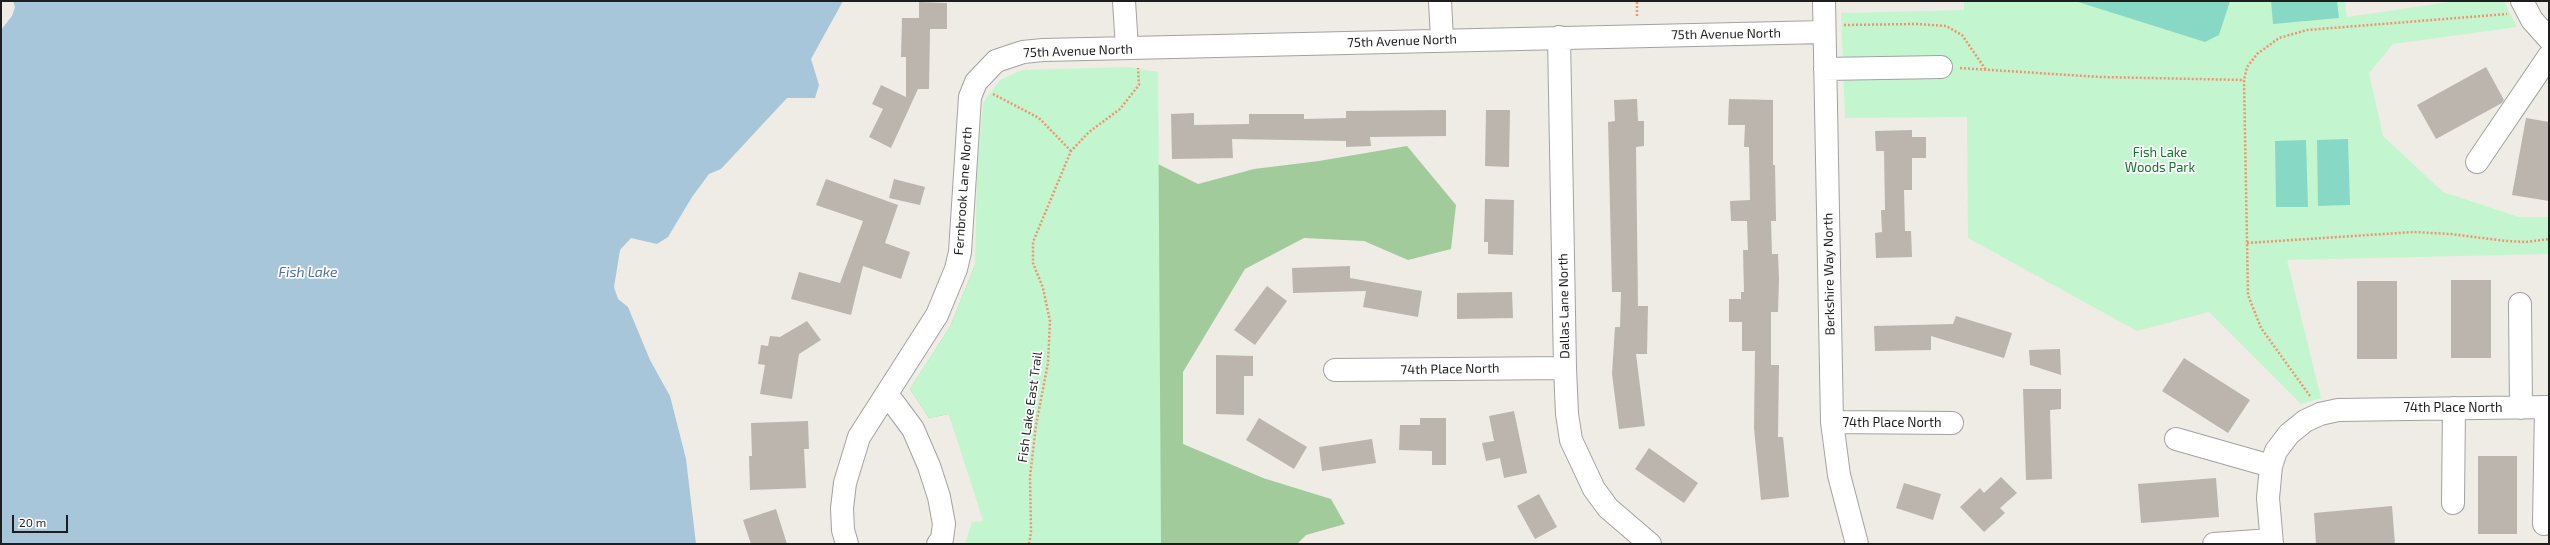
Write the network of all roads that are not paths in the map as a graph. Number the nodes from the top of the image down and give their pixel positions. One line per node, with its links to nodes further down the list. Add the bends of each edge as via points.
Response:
1 (1124, 1): 9 (street)
2 (1440, 1): 7 (street)
3 (1824, 1): 5 (street, Berkshire Way North)
4 (2523, 4): 8 (street)
5 (1824, 32): 6 (street, 75th Avenue North); 12 (street, Berkshire Way North)
6 (1559, 38): 7 (street, 75th Avenue North); 16 (street, Dallas Lane North)
7 (1442, 40): 9 (street, 75th Avenue North)
8 (2549, 40)
9 (1131, 48): 13 (street, 75th Avenue North, via 1023,52 1006,56)
10 (2549, 56): 14 (street)
11 (1941, 67): 12 (street)
12 (1825, 69): 22 (street, Berkshire Way North)
13 (981, 76): 18 (street, Fernbrook Lane North, via 970,97 960,252 956,269 937,315)
14 (2477, 162)
15 (2520, 304): 20 (street)
16 (1565, 368): 17 (street, 74th Place North); 32 (street, Dallas Lane North, via 1571,440 1580,462 1594,489 1608,508)
17 (1335, 370)
18 (887, 394): 30 (street, Fernbrook Lane North, via 868,420 851,461 842,508 843,530); 31 (street, via 913,429 929,466 944,524 942,539)
19 (2454, 408): 20 (street, 74th Place North); 25 (street, 74th Place North, via 2358,409 2320,414 2305,421 2289,434 2276,451); 26 (street)
20 (2521, 408): 21 (street, 74th Place North)
21 (2547, 408): 27 (street)
22 (1832, 422): 23 (street, 74th Place North); 28 (street, Berkshire Way North)
23 (1952, 423)
24 (2176, 439): 25 (street)
25 (2271, 466): 29 (street, 74th Place North, via 2268,498)
26 (2454, 503)
27 (2544, 524)
28 (1849, 542)
29 (2271, 542): 33 (street)
30 (847, 544)
31 (938, 544)
32 (1650, 544)
33 (2214, 544)

